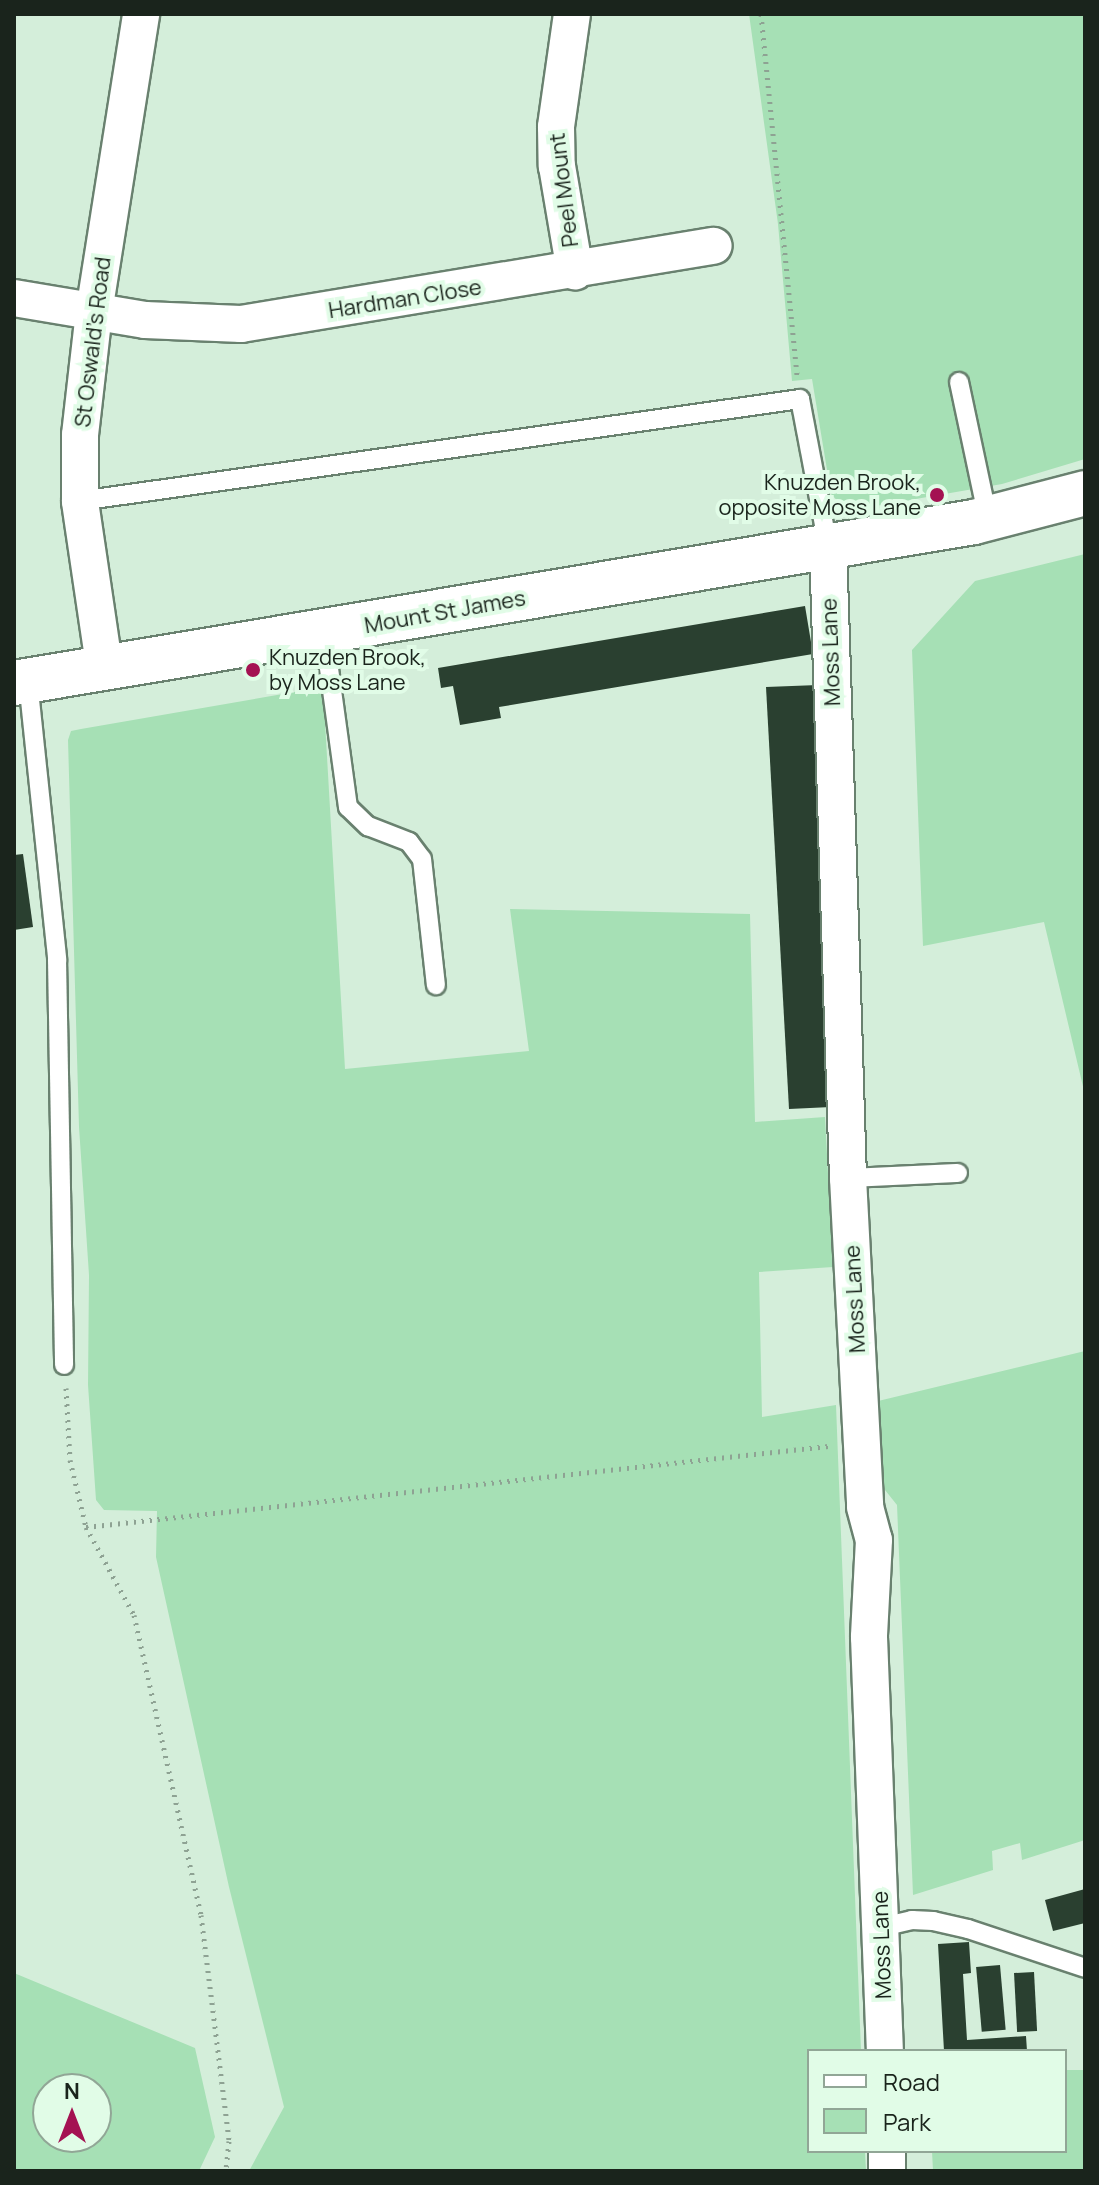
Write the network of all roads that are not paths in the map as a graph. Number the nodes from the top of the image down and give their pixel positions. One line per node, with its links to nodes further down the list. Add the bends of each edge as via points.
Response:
1 (141, 14): 6 (street, St Oswald's Road)
2 (572, 14): 4 (street, Peel Mount, via 556,127 557,166)
3 (714, 246): 4 (street, Hardman Close)
4 (575, 271): 6 (street, Hardman Close, via 241,324)
5 (14, 298): 6 (street, Hardman Close)
6 (94, 312): 9 (street, St Oswald's Road, via 80,435)
7 (959, 382): 10 (lane)
8 (1085, 493): 10 (main road, Mount St James)
9 (80, 501): 11 (lane, via 800,399); 13 (street, St Oswald's Road)
10 (988, 518): 11 (main road, Mount St James)
11 (828, 546): 12 (main road, Mount St James); 17 (street, Moss Lane)
12 (324, 632): 13 (main road, Mount St James); 15 (lane, via 348,807 368,826 409,842 422,859)
13 (105, 671): 14 (main road, Mount St James)
14 (21, 682): 18 (lane, via 57,959)
15 (436, 985)
16 (958, 1173): 17 (lane)
17 (848, 1178): 19 (street, Moss Lane, via 865,1507 874,1540 869,1637)
18 (64, 1365)
19 (882, 1927): 20 (lane, via 933,1921); 21 (street, Moss Lane)
20 (1085, 1968)
21 (885, 2049)

